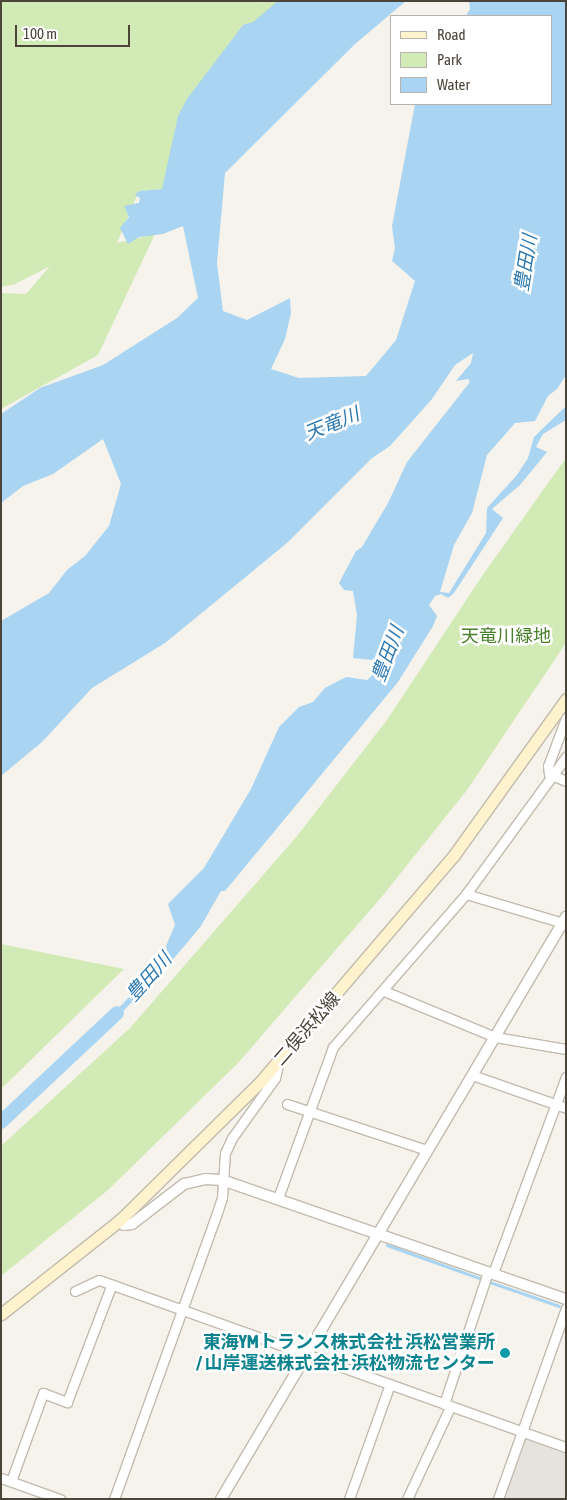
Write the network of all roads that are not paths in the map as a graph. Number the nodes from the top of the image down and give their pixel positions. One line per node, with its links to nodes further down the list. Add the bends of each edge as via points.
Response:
1 (566, 699): 11 (main road, 二俣浜松線, via 454,855)
2 (566, 718): 4 (street, via 548,766)
3 (566, 757): 4 (street)
4 (553, 777): 5 (street); 6 (street)
5 (566, 781)
6 (466, 894): 7 (street, via 560,922); 8 (street)
7 (565, 919): 9 (street)
8 (384, 991): 9 (street); 17 (street, via 333,1046)
9 (495, 1036): 10 (street); 12 (street)
10 (566, 1049)
11 (279, 1060): 19 (street, via 272,1082 232,1138 223,1162); 21 (main road, 二俣浜松線, via 216,1128)
12 (472, 1075): 15 (street); 18 (street)
13 (566, 1077): 15 (street)
14 (287, 1104): 17 (street)
15 (555, 1104): 16 (street); 23 (street)
16 (566, 1108)
17 (310, 1111): 18 (street); 20 (street)
18 (427, 1150): 22 (street)
19 (222, 1180): 20 (street); 21 (street, via 206,1178 184,1184 132,1224 124,1225); 28 (street, via 222,1197)
20 (278, 1198): 22 (street)
21 (120, 1220): 29 (main road, 二俣浜松線)
22 (376, 1232): 23 (street); 30 (street)
23 (488, 1276): 26 (street); 32 (street)
24 (112, 1286): 25 (street, via 99,1280); 28 (street); 36 (street, via 67,1402 43,1393)
25 (75, 1291)
26 (566, 1299)
27 (566, 1308): 33 (street)
28 (183, 1312): 30 (street); 38 (street)
29 (1, 1314)
30 (306, 1355): 31 (street); 39 (street)
31 (390, 1384): 32 (street); 40 (street)
32 (447, 1405): 33 (street); 41 (street)
33 (521, 1431): 34 (street); 42 (street)
34 (566, 1447)
35 (1, 1478): 36 (street)
36 (10, 1481): 37 (street)
37 (60, 1499)
38 (114, 1499)
39 (221, 1499)
40 (349, 1499)
41 (407, 1499)
42 (498, 1499)

